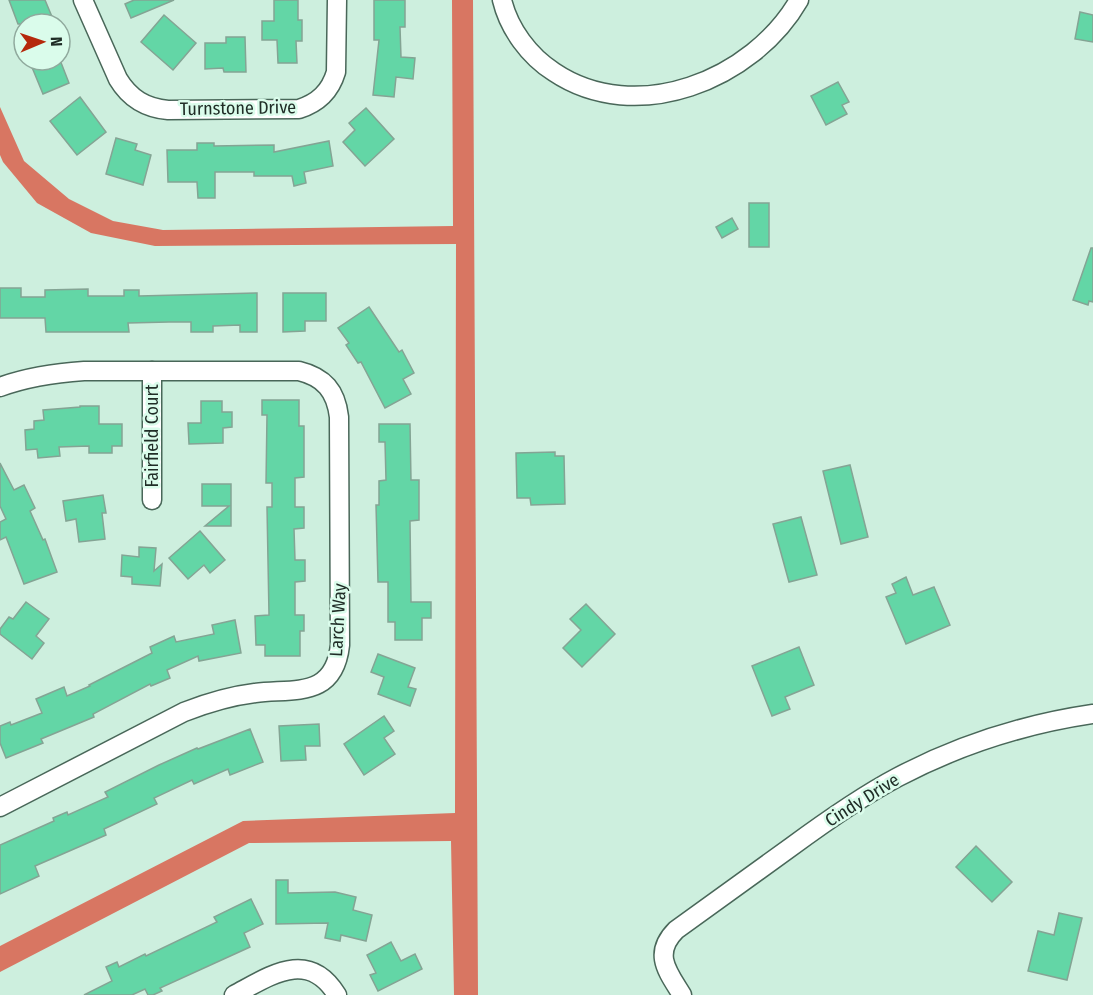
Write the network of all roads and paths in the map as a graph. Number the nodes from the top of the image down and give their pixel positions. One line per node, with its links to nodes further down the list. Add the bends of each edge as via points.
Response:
1 (83, 0): 2 (street, Turnstone Drive, via 123,88 139,102 158,109 298,109 319,100 333,83 336,72)
2 (337, 0)
3 (502, 0): 4 (street, via 518,36 539,61 565,79 613,95 660,94 721,74 773,34)
4 (799, 0)
5 (152, 371): 6 (street, Larch Way, via 63,372); 7 (street, Fairfield Court); 9 (street, Larch Way, via 299,371 320,379 334,395 339,417 339,656 329,675 305,690 225,698 184,712)
6 (0, 387)
7 (152, 500)
8 (1093, 714): 12 (street, Cindy Drive, via 980,741 897,778 829,819 668,938 664,966)
9 (0, 807)
10 (234, 995): 11 (street, via 277,973 302,969 322,978)
11 (337, 995)
12 (682, 995)

